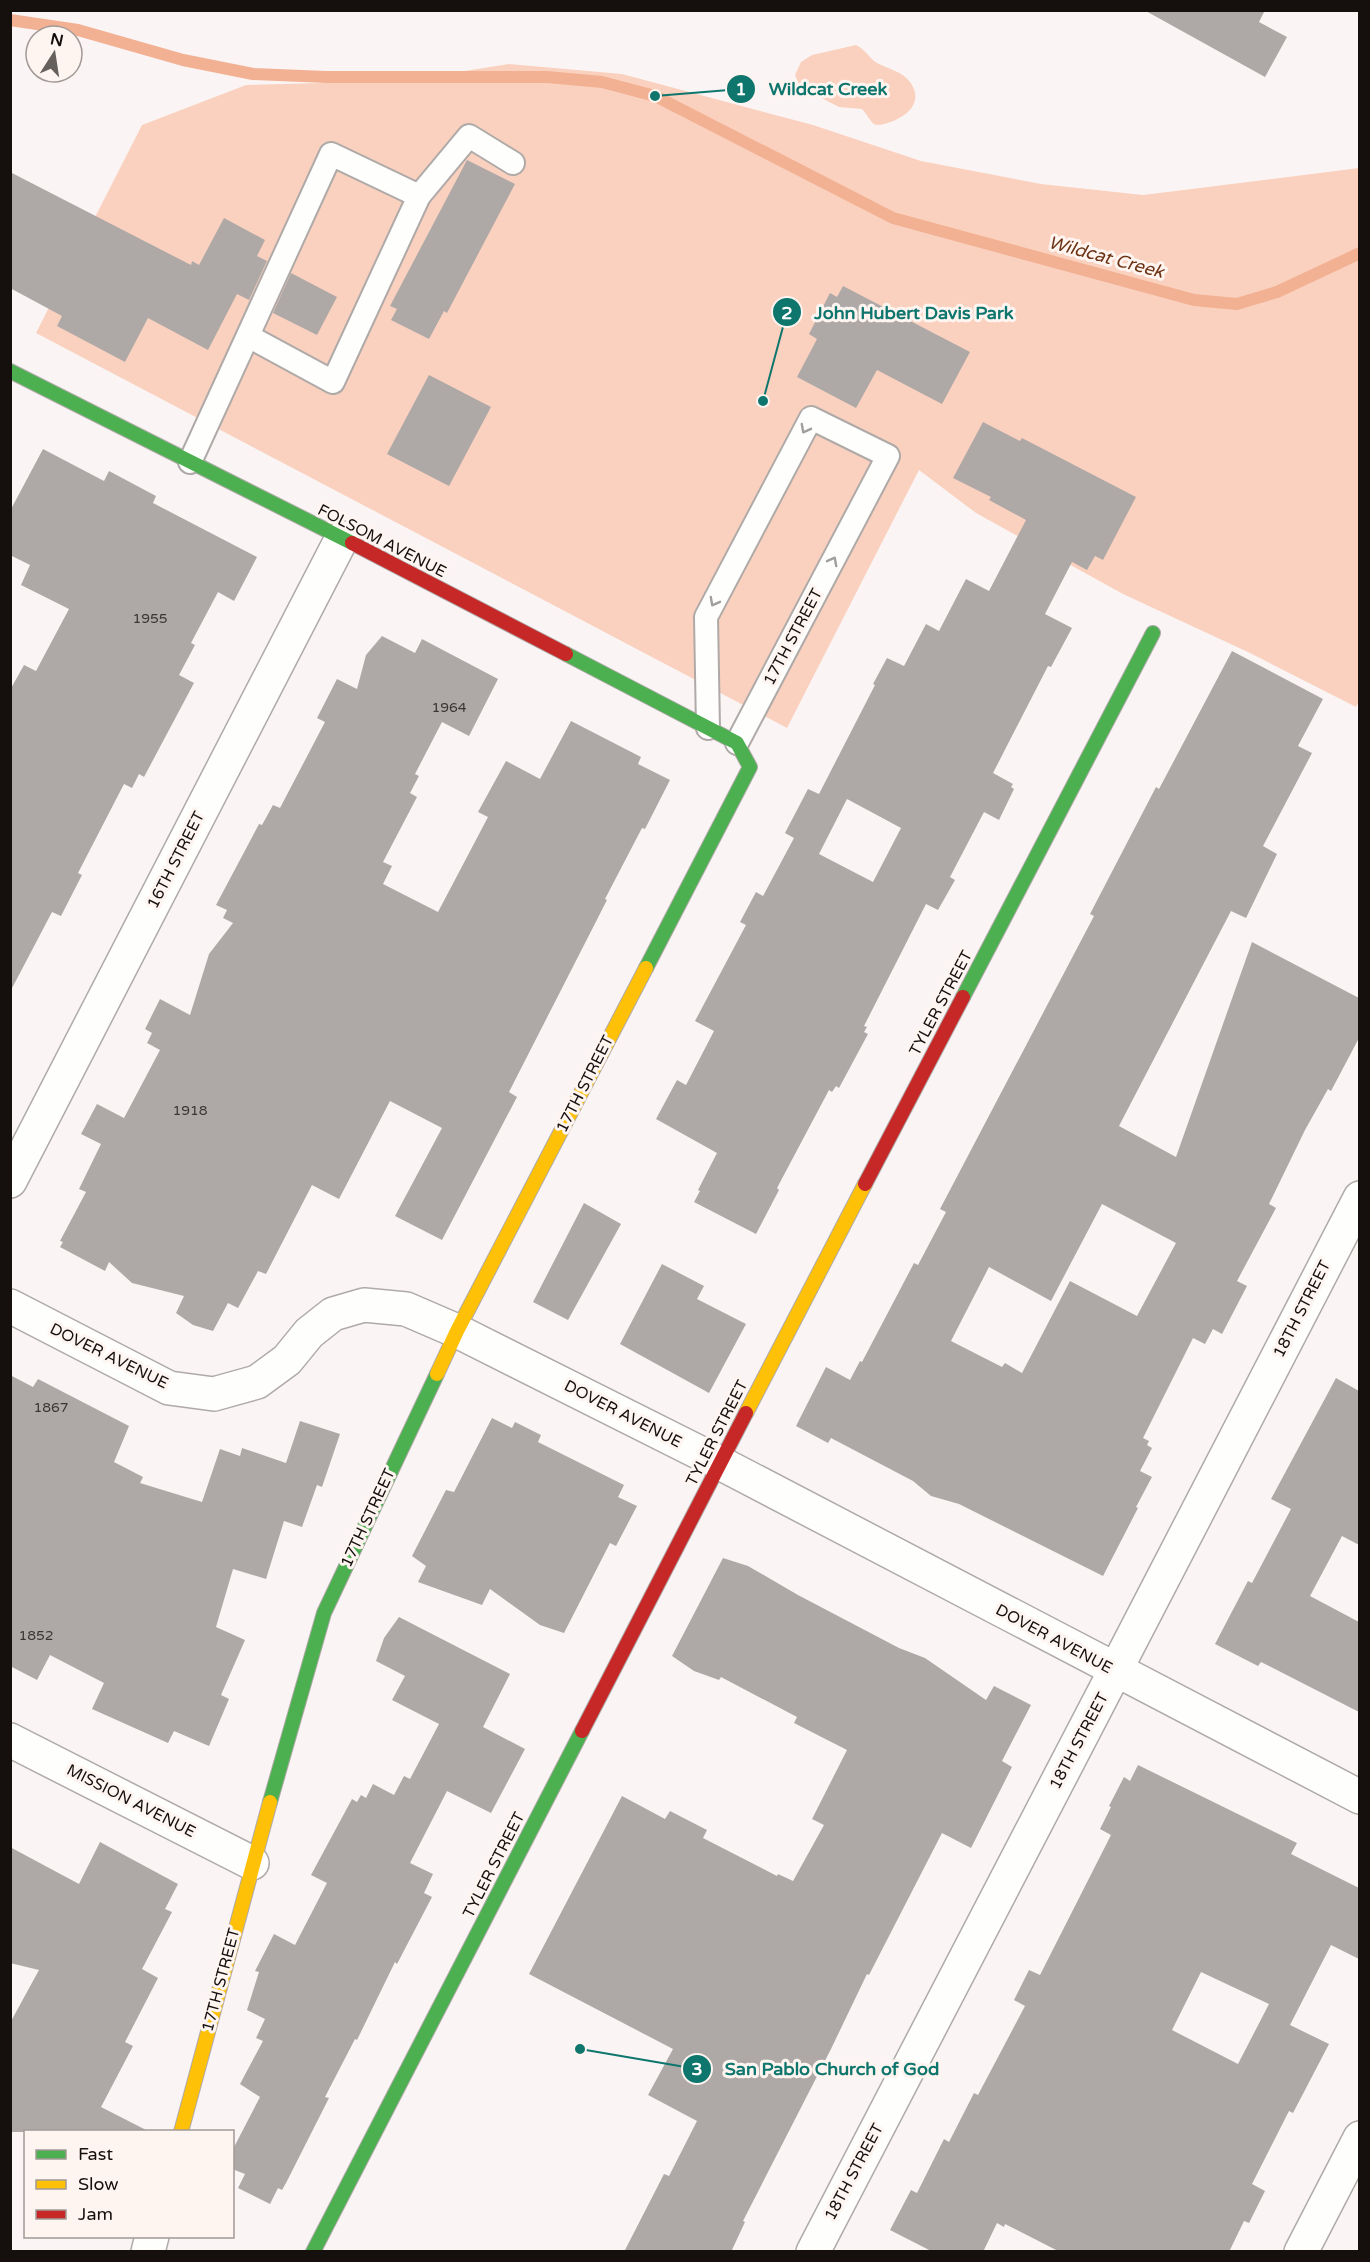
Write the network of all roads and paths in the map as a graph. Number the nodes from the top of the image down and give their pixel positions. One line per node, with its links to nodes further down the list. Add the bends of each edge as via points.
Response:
1 (513, 162): 2 (lane, via 469,136)
2 (419, 196): 3 (lane, via 331,154); 3 (lane, via 333,382)
3 (248, 336): 5 (lane)
4 (10, 371): 5 (street, FOLSOM AVENUE)
5 (190, 462): 6 (street, FOLSOM AVENUE)
6 (342, 538): 8 (street, FOLSOM AVENUE); 10 (street, 16TH STREET)
7 (1153, 633): 14 (street, TYLER STREET)
8 (708, 728): 9 (street, FOLSOM AVENUE); 9 (lane, 17TH STREET, one-way to 8, via 888,456 811,418 706,617)
9 (737, 743): 13 (street, 17TH STREET, via 750,767)
10 (10, 1181)
11 (1359, 1198): 15 (street, 18TH STREET)
12 (10, 1306): 13 (street, DOVER AVENUE, via 169,1388 214,1394 256,1382 287,1360 309,1333 333,1314 364,1305 406,1309)
13 (457, 1331): 14 (street, DOVER AVENUE); 18 (street, 17TH STREET, via 324,1613)
14 (720, 1463): 15 (street, DOVER AVENUE); 21 (street, TYLER STREET)
15 (1115, 1671): 17 (street, DOVER AVENUE); 22 (street, 18TH STREET)
16 (10, 1740): 18 (street, MISSION AVENUE)
17 (1359, 1797)
18 (252, 1863): 19 (street, 17TH STREET)
19 (182, 2130)
20 (1359, 2138): 23 (street)
21 (314, 2252)
22 (813, 2252)
23 (1301, 2252)

